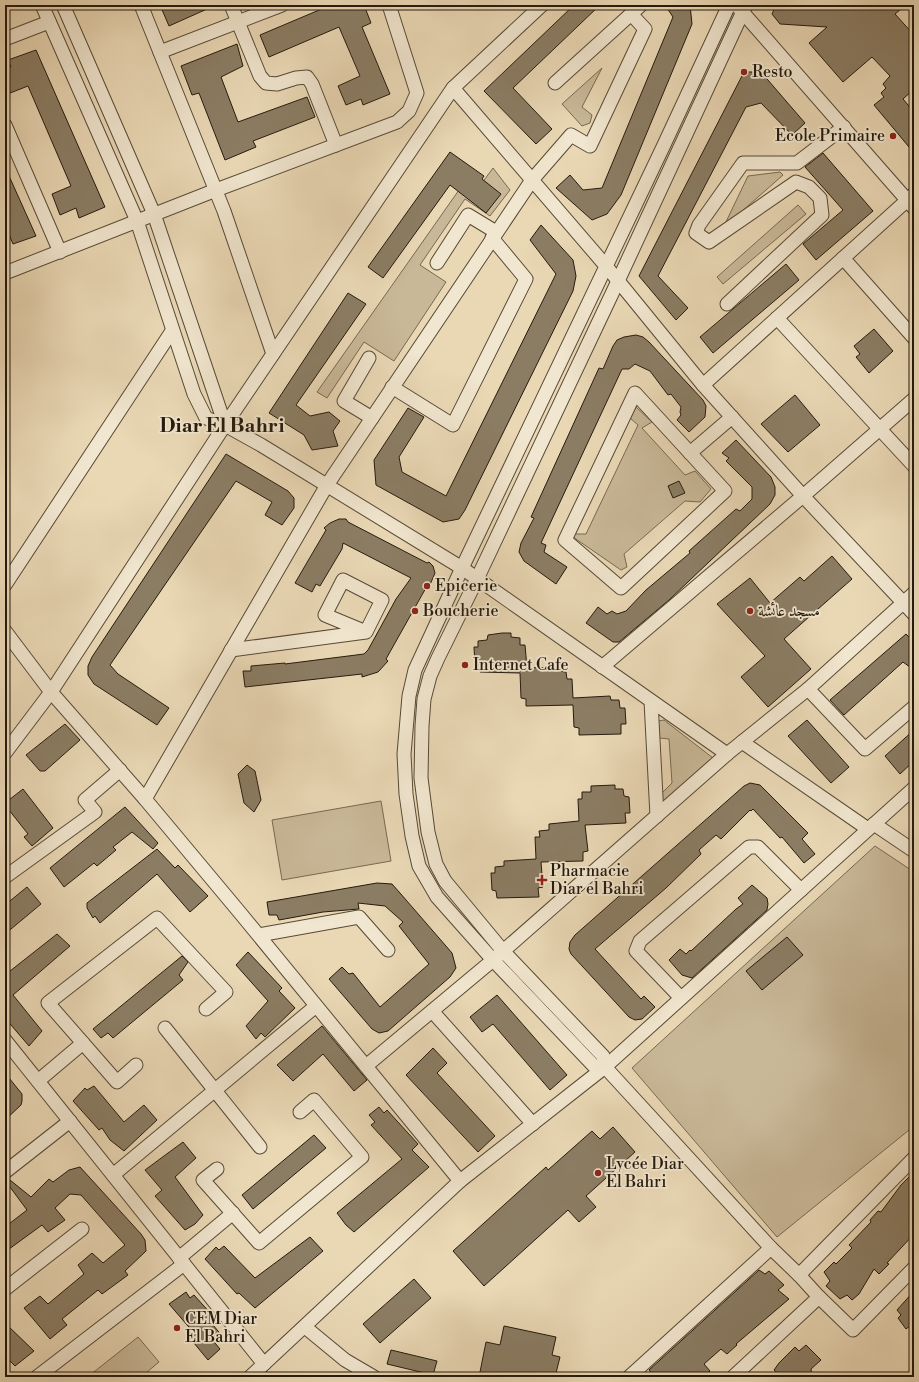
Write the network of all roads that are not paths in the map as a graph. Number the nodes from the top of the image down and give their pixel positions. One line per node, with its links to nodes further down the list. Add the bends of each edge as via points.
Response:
1 (42, 5): 11 (street)
2 (63, 5): 26 (street)
3 (140, 5): 14 (street)
4 (231, 5): 12 (street)
5 (282, 5): 12 (street)
6 (389, 5): 19 (street, via 417,93 409,111 397,122)
7 (542, 5): 16 (street)
8 (729, 5): 32 (street)
9 (742, 8): 18 (street); 34 (street)
10 (636, 10): 15 (street); 22 (street, via 645,29 590,146 571,135)
11 (49, 22): 13 (street); 27 (street)
12 (239, 22): 14 (street); 19 (street, via 260,76 266,83 277,84 306,77 312,84)
13 (5, 39)
14 (160, 52): 24 (street)
15 (555, 83)
16 (453, 88): 22 (street); 39 (street)
17 (5, 125): 20 (street)
18 (844, 127): 21 (street); 25 (street)
19 (336, 145): 24 (street)
20 (10, 153): 29 (street)
21 (797, 163): 23 (street); 23 (street, via 743,163 696,233 709,242)
22 (532, 180): 28 (street); 32 (street)
23 (796, 182): 35 (street, via 809,187 820,198 822,215)
24 (216, 190): 26 (street); 39 (street)
25 (912, 200): 30 (street)
26 (154, 214): 27 (street); 46 (street)
27 (136, 222): 29 (street); 37 (street)
28 (494, 235): 31 (street, via 468,215); 42 (street); 42 (street, via 526,279 454,425)
29 (60, 252): 33 (street)
30 (843, 258): 36 (street); 38 (street)
31 (437, 263)
32 (606, 266): 34 (street); 52 (street)
33 (5, 273)
34 (618, 281): 41 (street); 53 (street)
35 (727, 304)
36 (777, 318): 41 (street); 47 (street)
37 (172, 331): 46 (street, via 194,394 206,418); 54 (street)
38 (914, 338)
39 (273, 354): 46 (street)
40 (369, 358): 45 (street, via 344,401)
41 (703, 385): 44 (street)
42 (392, 387): 45 (street)
43 (914, 399): 47 (street)
44 (732, 417): 48 (street); 51 (street)
45 (372, 418): 50 (street)
46 (225, 425): 50 (street); 63 (street)
47 (880, 429): 49 (street); 51 (street)
48 (690, 452): 48 (street, via 725,491 621,588 565,540 635,393)
49 (914, 466)
50 (327, 485): 52 (street); 60 (street)
51 (803, 496): 56 (street); 61 (street)
52 (462, 568): 53 (street); 80 (street, via 415,670 406,725 406,794 419,866 437,897)
53 (477, 579): 61 (street); 79 (street, via 430,676 424,699 422,778 428,832 436,864 445,882)
54 (5, 585)
55 (914, 593): 56 (street)
56 (902, 603): 57 (street); 62 (street)
57 (914, 614)
58 (5, 631): 63 (street)
59 (366, 632): 60 (street)
60 (231, 650): 71 (street)
61 (602, 667): 64 (street)
62 (808, 689): 65 (street, via 865,749); 66 (street)
63 (51, 692): 67 (street); 69 (street)
64 (652, 701): 68 (street); 72 (street)
65 (914, 707)
66 (742, 742): 68 (street); 73 (street)
67 (5, 753)
68 (727, 754): 72 (street)
69 (120, 770): 71 (street); 75 (street, via 85,800 95,812)
70 (914, 788): 73 (street)
71 (145, 799): 77 (street)
72 (657, 816): 79 (street)
73 (871, 826): 74 (street); 76 (street)
74 (914, 851)
75 (5, 877)
76 (801, 890): 81 (street); 81 (street, via 758,847 749,847 640,941 636,951)
77 (259, 935): 78 (street, via 359,917); 82 (street)
78 (388, 950)
79 (503, 951): 80 (street); 90 (street, via 604,1056)
80 (493, 960): 84 (street); 90 (street, via 594,1066)
81 (681, 998): 90 (street)
82 (316, 1006): 89 (street); 92 (street)
83 (206, 1009): 87 (street, via 226,992 157,918 48,1003)
84 (432, 1011): 89 (street); 95 (street)
85 (165, 1028): 92 (street)
86 (5, 1040): 91 (street)
87 (83, 1043): 88 (street, via 117,1082); 91 (street)
88 (136, 1065)
89 (366, 1066): 101 (street)
90 (605, 1067): 95 (street); 104 (street)
91 (38, 1081): 94 (street)
92 (214, 1091): 96 (street); 100 (street)
93 (300, 1112): 102 (street, via 314,1100 362,1157 259,1243)
94 (70, 1121): 99 (street); 100 (street)
95 (533, 1124): 101 (street)
96 (260, 1147)
97 (914, 1158): 107 (street)
98 (217, 1169): 102 (street, via 203,1180)
99 (5, 1172)
100 (113, 1175): 105 (street)
101 (460, 1181): 110 (street)
102 (233, 1213): 105 (street)
103 (82, 1228): 108 (street)
104 (771, 1248): 107 (street); 115 (street)
105 (182, 1261): 111 (street); 112 (street)
106 (914, 1268): 109 (street, via 853,1330)
107 (799, 1275): 109 (street)
108 (5, 1289)
109 (819, 1296): 116 (street)
110 (305, 1327): 111 (street); 114 (street, via 345,1360)
111 (264, 1364): 113 (street)
112 (37, 1377)
113 (250, 1377)
114 (374, 1377)
115 (629, 1377)
116 (733, 1377)

